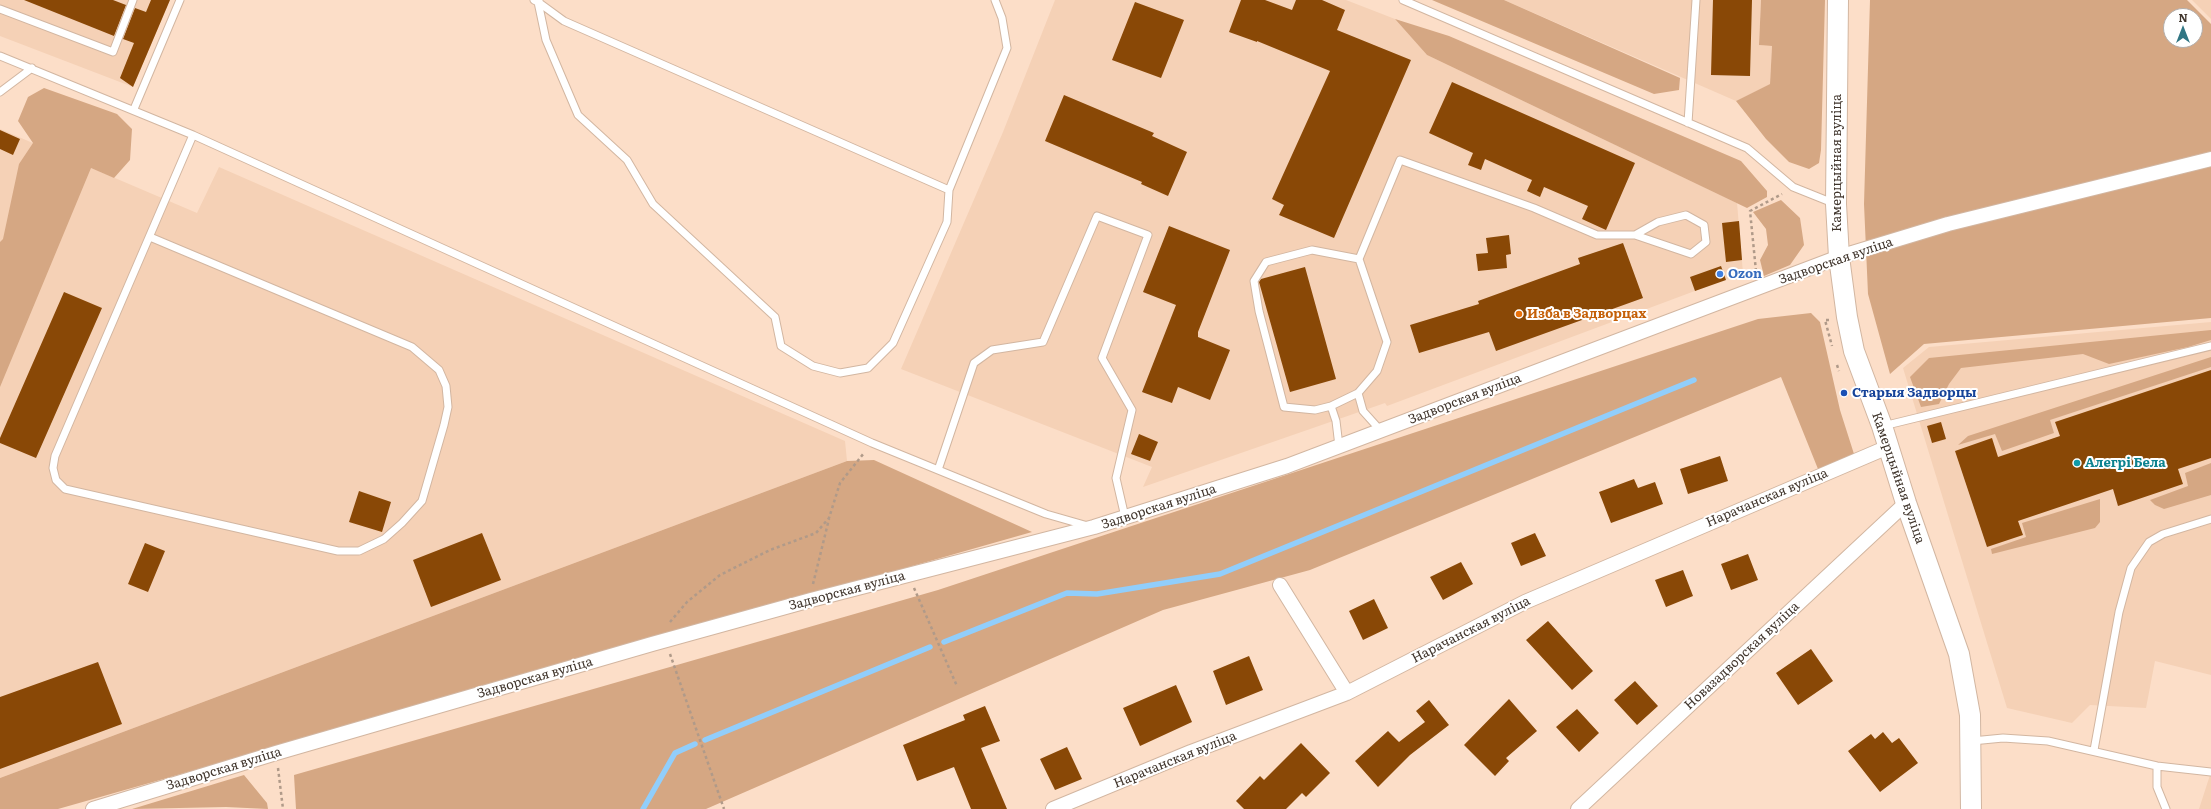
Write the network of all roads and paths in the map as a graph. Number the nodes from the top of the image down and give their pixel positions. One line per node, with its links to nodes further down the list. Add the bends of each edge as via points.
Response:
1 (133, 0): 8 (lane, via 113,52)
2 (180, 0): 12 (lane)
3 (995, 0): 17 (lane, via 1002,18 1007,48)
4 (1403, 0): 13 (lane)
5 (1696, 0): 13 (lane)
6 (1838, 0): 18 (main road, Камерцыйная вуліца)
7 (537, 1): 17 (lane, via 564,21); 17 (lane, via 546,40 578,115 627,160 654,204 775,317 781,346 812,366 840,372 868,368 893,343 947,222)
8 (0, 9)
9 (0, 56): 10 (lane)
10 (32, 68): 11 (lane); 12 (lane)
11 (0, 92)
12 (134, 109): 14 (lane)
13 (1688, 123): 16 (lane, via 1747,148)
14 (193, 135): 20 (lane); 29 (lane)
15 (2211, 159): 21 (street, Задворская вуліца, via 1948,224)
16 (1793, 187): 18 (lane); 23 (path, via 1750,211)
17 (949, 190)
18 (1836, 204): 21 (main road, Камерцыйная вуліца)
19 (1635, 235): 19 (lane, via 1658,222 1686,215 1704,225 1706,242 1691,254); 22 (lane, via 1596,235 1534,208 1400,160)
20 (150, 237): 20 (lane, via 412,347 439,370 446,386 448,407 422,501 384,538 359,551 338,551 66,489 56,480 53,468 55,456)
21 (1838, 258): 23 (street, Задворская вуліца); 27 (main road, Камерцыйная вуліца, via 1854,351)
22 (1359, 259): 25 (lane, via 1387,342 1377,371); 26 (lane, via 1312,250 1266,262 1254,281 1259,311 1284,406 1315,410)
23 (1758, 288): 28 (street, Задворская вуліца)
24 (2211, 346): 27 (lane)
25 (1358, 393): 26 (lane); 28 (lane, via 1363,411)
26 (1331, 406): 30 (lane)
27 (1882, 426): 31 (main road, Камерцыйная вуліца)
28 (1381, 431): 30 (street, Задворская вуліца)
29 (872, 444): 32 (lane); 35 (path, via 840,482)
30 (1340, 446): 34 (street, Задворская вуліца, via 1287,466)
31 (1888, 447): 33 (main road, Камерцыйная вуліца); 43 (street, Нарачанская вуліца, via 1525,602)
32 (938, 470): 34 (lane, via 974,363 992,350 1043,342 1098,216 1148,235 1102,358 1132,410 1116,478); 37 (lane, via 1046,514)
33 (1906, 503): 44 (main road, Камерцыйная вуліца, via 1959,654 1967,693); 53 (street, Новазадворская вуліца)
34 (1125, 517): 37 (street, Задворская вуліца)
35 (829, 518): 40 (path, via 815,572); 41 (path, via 816,533 770,550 720,575 686,602)
36 (2211, 519): 45 (lane, via 2162,534 2150,542 2131,568 2119,612)
37 (1094, 527): 38 (street, Задворская вуліца)
38 (909, 575): 40 (street, Задворская вуліца); 42 (path)
39 (1280, 585): 43 (street)
40 (811, 600): 41 (street, Задворская вуліца)
41 (659, 643): 46 (street, Задворская вуліца); 51 (path)
42 (957, 686)
43 (1347, 693): 52 (street, Нарачанская вуліца, via 1191,752)
44 (1972, 741): 45 (lane, via 2032,739); 54 (main road, Камерцыйная вуліца)
45 (2094, 750): 47 (lane)
46 (276, 753): 49 (street, Задворская вуліца); 50 (path)
47 (2157, 766): 48 (lane); 55 (lane, via 2157,787)
48 (2211, 772)
49 (93, 809)
50 (282, 809)
51 (724, 809)
52 (1053, 809)
53 (1578, 809)
54 (1971, 809)
55 (2166, 809)

